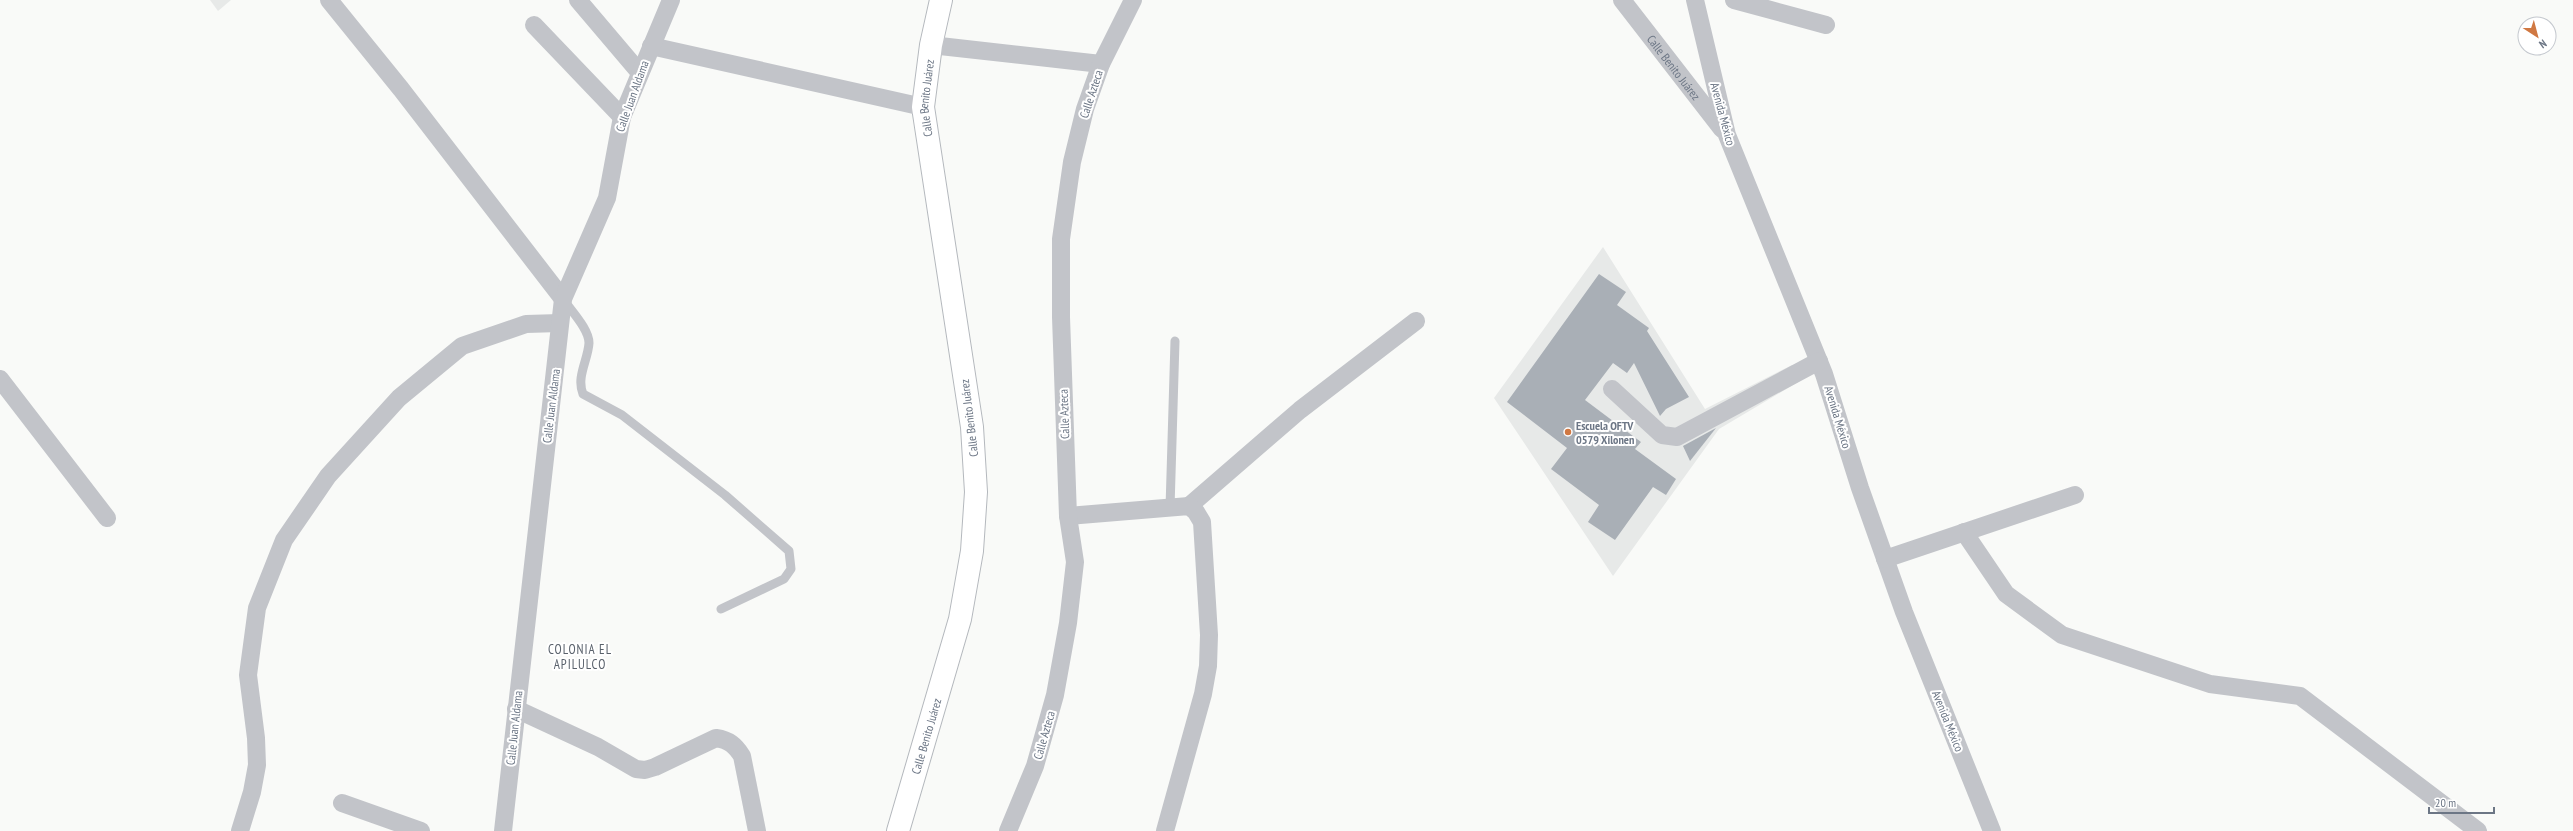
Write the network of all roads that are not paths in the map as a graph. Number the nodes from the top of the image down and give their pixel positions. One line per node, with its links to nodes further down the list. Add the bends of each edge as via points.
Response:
1 (329, 0): 18 (street)
2 (578, 0): 14 (street)
3 (671, 0): 12 (street, Calle Juan Aldama)
4 (1133, 0): 13 (street, Calle Azteca)
5 (1622, 0): 17 (street, Calle Benito Juárez)
6 (1695, 0): 17 (street, Avenida México)
7 (1734, 0): 10 (street)
8 (938, 2): 11 (main road, Calle Benito Juárez)
9 (534, 25): 16 (street)
10 (1826, 25)
11 (931, 45): 13 (street); 15 (main road, Calle Benito Juárez)
12 (651, 46): 14 (street, Calle Juan Aldama); 15 (street)
13 (1101, 64): 28 (street, Calle Azteca, via 1085,109 1072,162 1061,239)
14 (640, 73): 16 (street, Calle Juan Aldama)
15 (923, 107): 39 (main road, Calle Benito Juárez, via 972,426 976,492 972,551 960,619)
16 (622, 117): 18 (street, Calle Juan Aldama, via 608,198)
17 (1727, 135): 22 (street, Avenida México)
18 (563, 299): 20 (street, Calle Juan Aldama); 32 (lane, via 589,342 580,386 583,394 622,414 725,495 789,552 791,569 784,579)
19 (1416, 321): 26 (street, via 1300,410)
20 (560, 323): 33 (street, Calle Juan Aldama); 35 (street, via 526,324 462,346 389,409 328,476 284,540 257,608 248,675 257,765)
21 (1175, 341): 27 (lane)
22 (1819, 361): 24 (street, via 1677,437 1662,434); 31 (street, Avenida México)
23 (0, 379): 29 (street)
24 (1612, 389)
25 (2075, 495): 30 (street)
26 (1189, 506): 27 (street); 41 (street, via 1202,522 1209,635 1208,666 1203,694)
27 (1170, 508): 28 (street)
28 (1068, 516): 40 (street, Calle Azteca, via 1075,562 1068,624 1054,695 1035,766)
29 (107, 518)
30 (1964, 532): 31 (street); 43 (street, via 2006,594 2062,635 2210,684 2300,696)
31 (1885, 559): 42 (street, Avenida México)
32 (721, 609)
33 (516, 709): 37 (street, Calle Juan Aldama); 38 (street, via 598,747 636,769 656,767 716,738 726,739 736,746 742,756)
34 (342, 803): 36 (street)
35 (240, 831)
36 (421, 831)
37 (502, 831)
38 (758, 831)
39 (898, 831)
40 (1008, 831)
41 (1165, 831)
42 (1992, 831)
43 (2478, 831)

